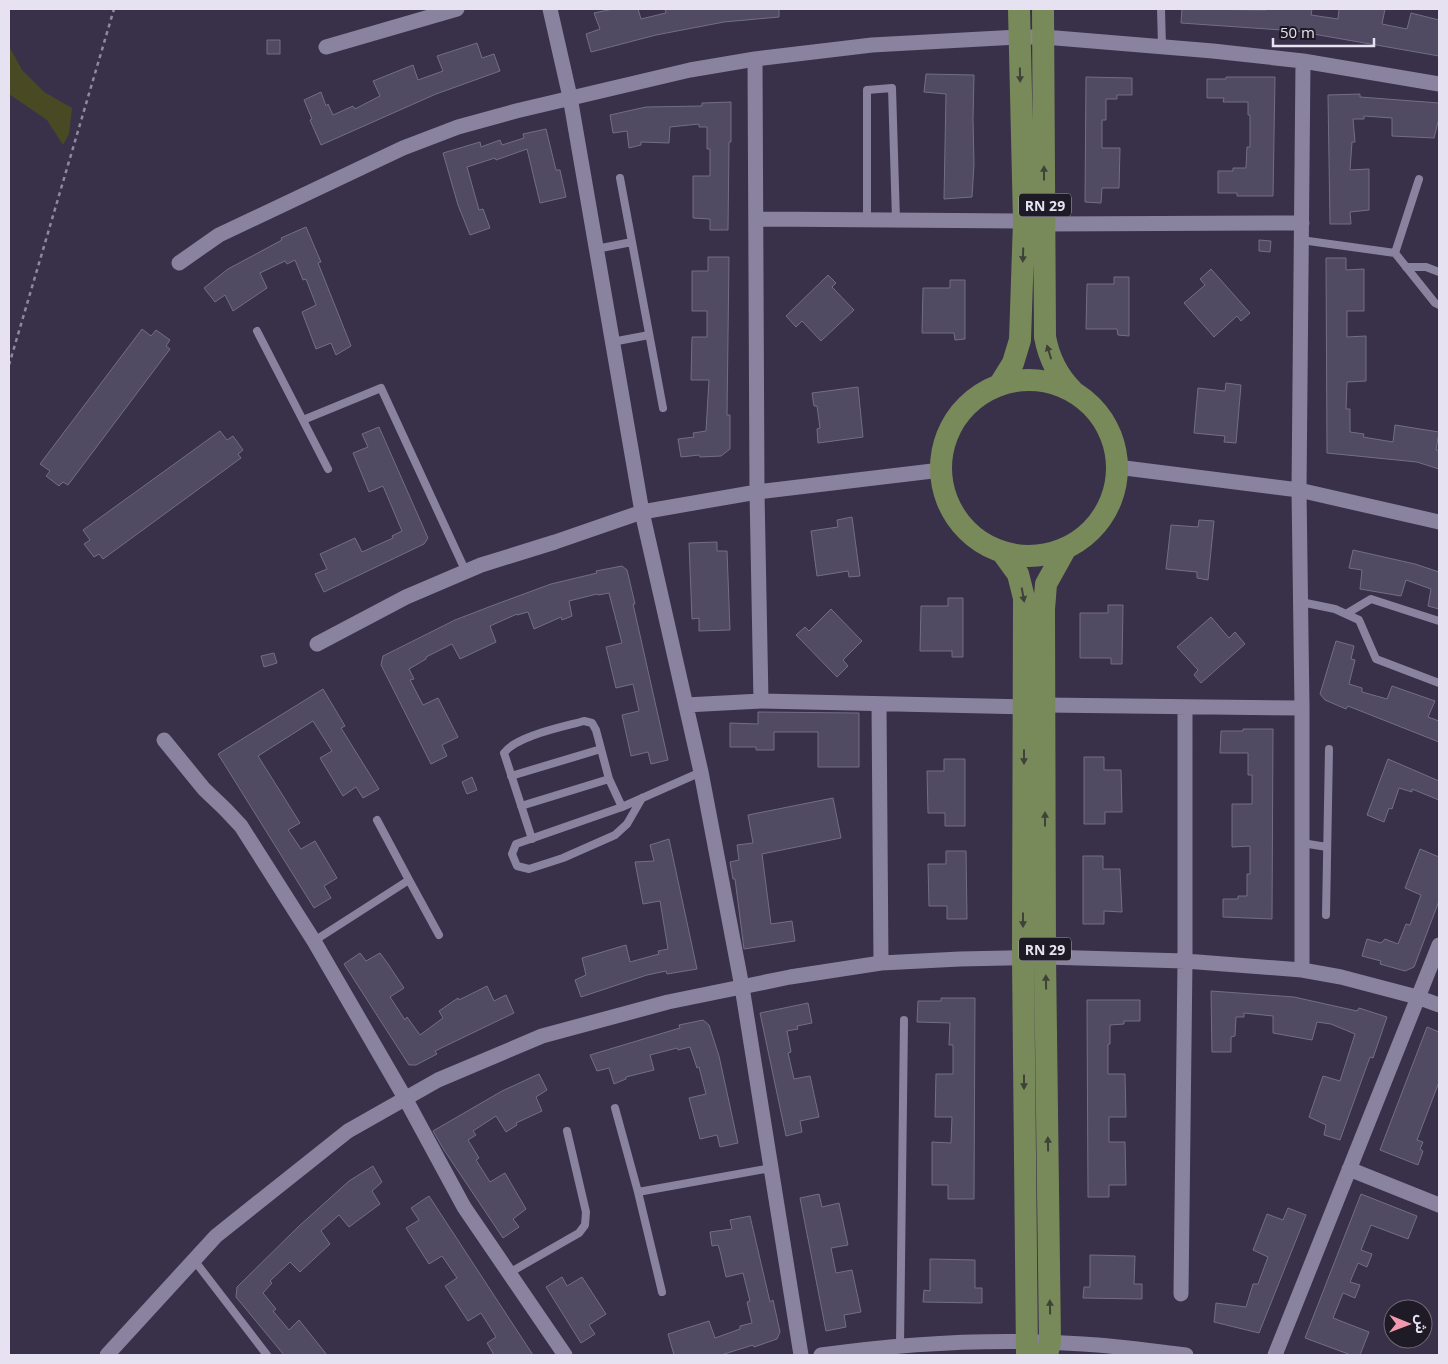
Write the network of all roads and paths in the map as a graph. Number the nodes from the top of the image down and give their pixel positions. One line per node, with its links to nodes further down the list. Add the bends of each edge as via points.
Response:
1 (114, 9): 33 (path)
2 (457, 9): 10 (street)
3 (550, 9): 14 (street)
4 (1019, 9): 7 (main road, RN 29)
5 (1043, 9): 8 (main road, RN 29)
6 (1161, 9): 9 (lane)
7 (1020, 37): 8 (street); 11 (street, via 872,45); 20 (main road, RN 29, one-way to 20)
8 (1044, 37): 9 (street); 20 (main road, RN 29, one-way to 8)
9 (1162, 47): 12 (street)
10 (326, 48)
11 (755, 59): 14 (street); 17 (street)
12 (1303, 61): 13 (street); 21 (street)
13 (1439, 84)
14 (570, 97): 24 (street); 26 (street, via 458,127 403,148 219,235)
15 (620, 178): 23 (lane)
16 (1419, 178): 25 (lane)
17 (756, 219): 18 (street); 42 (street)
18 (867, 219): 19 (street); 19 (lane, via 867,90 892,88)
19 (896, 220): 20 (street)
20 (1034, 222): 21 (street); 34 (main road, RN 29, one-way to 34, via 1020,340 1013,363); 35 (main road, RN 29, one-way to 20, via 1055,368 1045,338)
21 (1302, 223): 22 (street)
22 (1301, 240): 25 (lane); 41 (street)
23 (632, 242): 24 (lane); 31 (lane)
24 (596, 249): 32 (street)
25 (1395, 253): 27 (lane)
26 (179, 263)
27 (1406, 267): 28 (lane, via 1426,267); 29 (lane)
28 (1439, 272)
29 (1439, 305)
30 (257, 331): 37 (lane)
31 (649, 335): 32 (lane); 36 (lane)
32 (612, 342): 43 (street)
33 (9, 365)
34 (1000, 384): 35 (main road, via 1044,381); 40 (main road, via 978,396 960,412 944,445)
35 (1075, 393): 38 (main road, via 1097,412 1105,424 1112,438)
36 (663, 408)
37 (303, 420): 39 (lane); 47 (lane, via 381,388)
38 (1117, 467): 41 (street); 45 (main road, via 1114,489 1106,510 1084,536)
39 (328, 470)
40 (941, 470): 42 (street); 46 (main road, via 949,505 962,525 981,541)
41 (1299, 490): 44 (street); 48 (street)
42 (757, 492): 43 (street); 53 (street)
43 (642, 512): 47 (street); 55 (street)
44 (1439, 522)
45 (1066, 548): 46 (main road, via 1041,555); 56 (main road, RN 29, via 1046,584)
46 (1002, 552): 56 (main road, RN 29, one-way to 56, via 1018,574 1024,598)
47 (466, 572): 51 (street, via 406,597)
48 (1301, 602): 49 (lane); 58 (street)
49 (1346, 614): 50 (lane, via 1371,599); 52 (lane, via 1359,620 1376,659)
50 (1439, 621)
51 (317, 644)
52 (1439, 683)
53 (761, 701): 54 (street); 55 (street)
54 (879, 704): 56 (street); 79 (street)
55 (686, 705): 62 (street)
56 (1034, 706): 57 (street); 77 (main road, RN 29)
57 (1185, 707): 58 (street); 78 (street)
58 (1302, 708): 70 (street)
59 (164, 740): 75 (street, via 204,789 241,826)
60 (601, 749): 63 (lane); 63 (lane, via 592,723 584,721 566,726 521,740 508,748 504,753); 64 (lane)
61 (1329, 749): 71 (lane)
62 (701, 772): 65 (lane); 81 (street)
63 (511, 776): 66 (lane)
64 (608, 779): 66 (lane); 67 (lane)
65 (642, 798): 67 (lane); 69 (lane, via 627,824 615,835 529,869 517,866 512,854 516,844)
66 (521, 806): 69 (lane)
67 (622, 807): 69 (lane)
68 (377, 820): 72 (lane)
69 (532, 838)
70 (1302, 843): 71 (lane); 80 (street)
71 (1327, 847): 73 (lane)
72 (408, 880): 74 (lane); 75 (lane)
73 (1326, 914)
74 (439, 935)
75 (314, 941): 85 (street)
76 (1439, 945): 82 (street)
77 (1034, 958): 78 (street); 79 (street); 97 (main road, RN 29, one-way to 97); 98 (main road, RN 29, one-way to 77)
78 (1185, 961): 80 (street); 95 (street)
79 (881, 963): 81 (street)
80 (1302, 970): 82 (street)
81 (742, 987): 85 (street, via 668,1002 542,1036 438,1080); 88 (street)
82 (1417, 997): 83 (street); 89 (street)
83 (1439, 1005)
84 (904, 1020): 96 (lane)
85 (405, 1098): 92 (street, via 348,1130 216,1236); 93 (street, via 464,1207)
86 (615, 1108): 90 (lane)
87 (568, 1131): 93 (lane, via 586,1212 585,1225 579,1233)
88 (771, 1168): 90 (lane); 102 (street)
89 (1349, 1170): 91 (street); 105 (street)
90 (638, 1192): 94 (lane)
91 (1439, 1205)
92 (194, 1260): 99 (street); 100 (lane)
93 (509, 1273): 101 (street)
94 (662, 1292)
95 (1182, 1294)
96 (900, 1346): 97 (street, via 938,1343); 103 (street)
97 (1027, 1349): 98 (street)
98 (1048, 1349): 104 (street, via 1113,1346)
99 (107, 1355)
100 (267, 1355)
101 (565, 1355)
102 (801, 1355)
103 (821, 1355)
104 (1186, 1355)
105 (1275, 1355)

